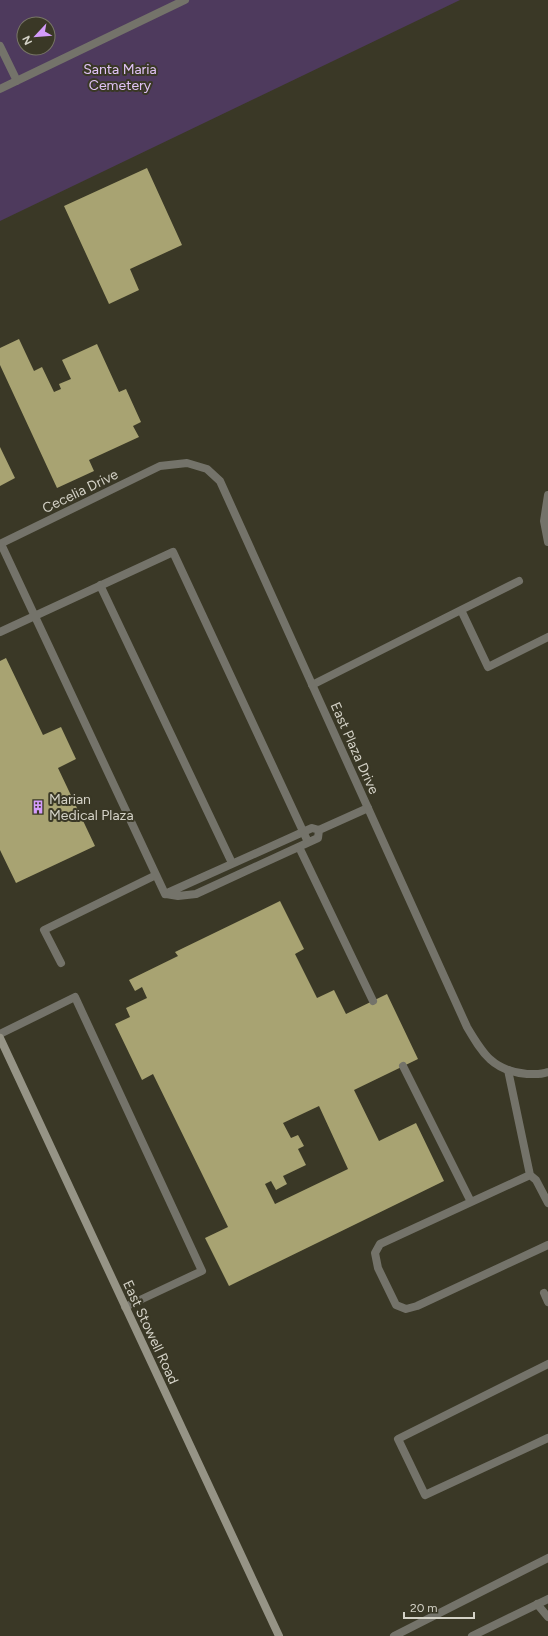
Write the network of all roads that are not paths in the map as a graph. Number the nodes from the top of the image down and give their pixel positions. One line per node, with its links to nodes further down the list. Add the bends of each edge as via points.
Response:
1 (186, 0): 3 (street)
2 (0, 46): 3 (street)
3 (17, 81): 4 (street)
4 (0, 89)
5 (172, 465): 8 (street, Cecelia Drive, via 160,466); 15 (street, East Plaza Drive, via 187,463 207,469 220,481)
6 (548, 495): 7 (street, via 544,521)
7 (548, 542)
8 (1, 544): 12 (street)
9 (519, 581): 11 (street)
10 (100, 585): 12 (street); 18 (street, via 173,552); 21 (street)
11 (461, 610): 14 (street, via 488,667); 15 (street)
12 (34, 615): 13 (street); 22 (street)
13 (0, 632)
14 (548, 637)
15 (312, 685): 16 (street, East Plaza Drive)
16 (368, 808): 17 (street); 29 (street, East Plaza Drive, via 467,1027 481,1051)
17 (319, 830): 18 (street, via 312,828); 19 (street, via 318,838)
18 (303, 832): 19 (street); 21 (street)
19 (308, 842): 20 (street)
20 (299, 847): 23 (street, via 196,894); 25 (street)
21 (232, 863): 23 (street)
22 (156, 875): 23 (street); 24 (street, via 44,930)
23 (165, 894)
24 (61, 964)
25 (373, 1001)
26 (0, 1034): 37 (street, via 75,997 202,1271)
27 (0, 1038): 37 (main road, East Stowell Road)
28 (403, 1066): 32 (street)
29 (504, 1069): 30 (street, via 542,1075); 31 (street)
30 (548, 1072)
31 (530, 1175): 32 (street); 33 (street, via 536,1180)
32 (471, 1202): 34 (street, via 380,1244 374,1253 378,1268 396,1305 406,1309 417,1306)
33 (548, 1203)
34 (548, 1245)
35 (544, 1293): 36 (street)
36 (548, 1302)
37 (125, 1307): 44 (main road, East Stowell Road)
38 (548, 1364): 39 (street, via 398,1438 425,1495)
39 (548, 1438)
40 (548, 1558): 45 (street)
41 (548, 1599): 42 (street)
42 (537, 1604): 43 (street); 46 (street)
43 (548, 1617)
44 (279, 1636)
45 (394, 1636)
46 (472, 1636)

